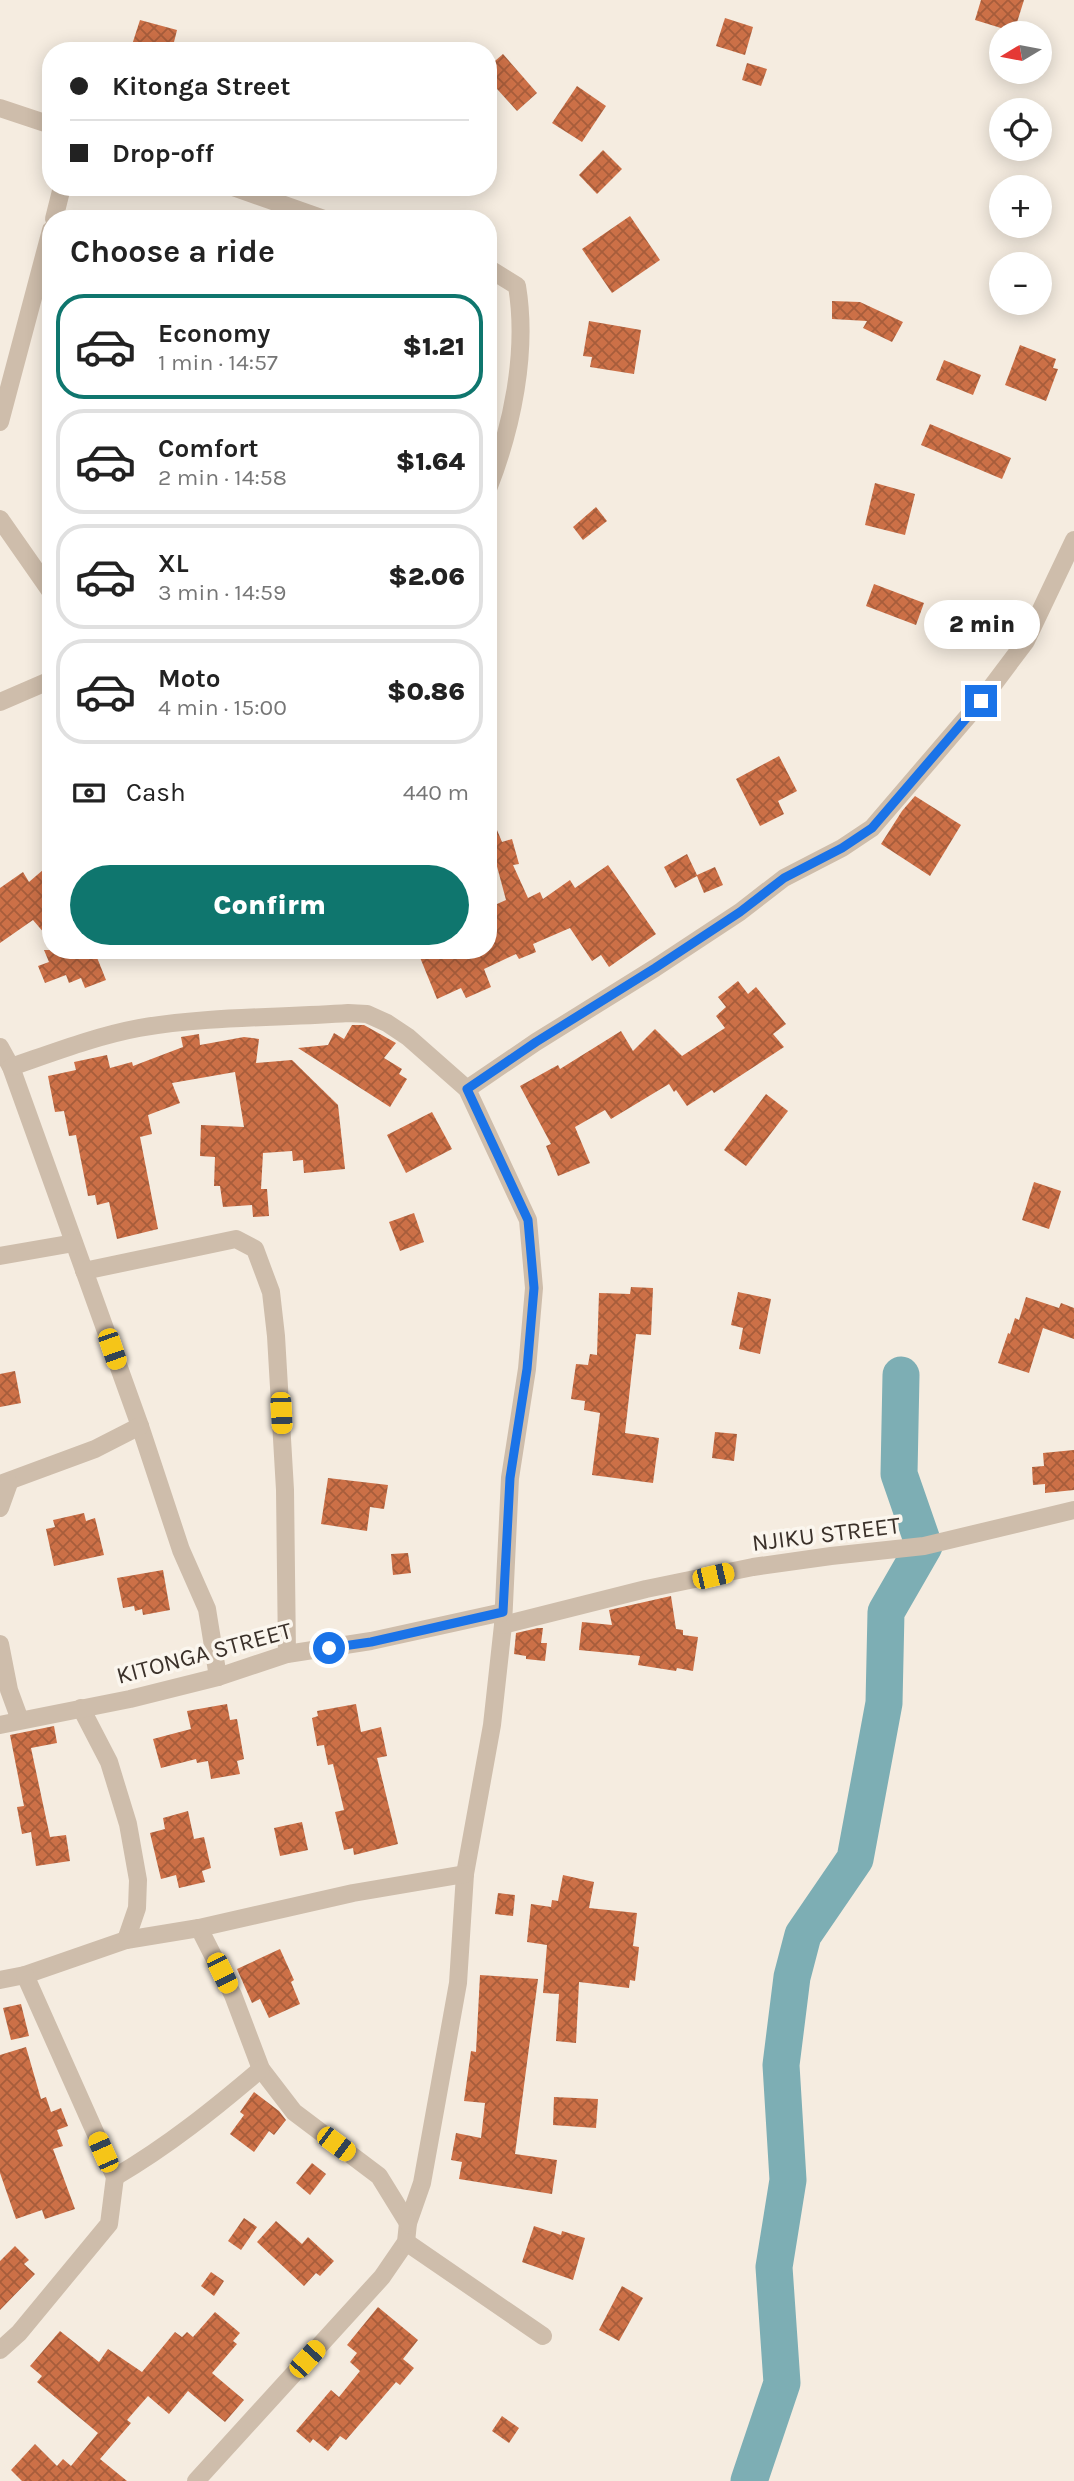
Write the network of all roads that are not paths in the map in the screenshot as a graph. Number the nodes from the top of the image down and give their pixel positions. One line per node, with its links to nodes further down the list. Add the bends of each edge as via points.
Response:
1 (0, 108): 2 (street)
2 (42, 122)
3 (259, 196): 4 (street)
4 (298, 210)
5 (42, 264): 7 (street)
6 (497, 274): 8 (street, via 517,286 521,359)
7 (0, 422)
8 (497, 461)
9 (0, 519): 11 (street)
10 (1074, 540): 16 (street, via 1026,641 872,828 784,878 740,912)
11 (42, 579)
12 (42, 684): 13 (street)
13 (0, 702)
14 (0, 1047): 15 (street)
15 (11, 1068): 16 (street, via 139,1028 348,1013 366,1014 387,1023); 17 (street)
16 (467, 1089): 24 (street, via 528,1220 534,1288 510,1478)
17 (74, 1243): 18 (street); 19 (street)
18 (0, 1256)
19 (84, 1272): 20 (street); 26 (street, via 236,1239 255,1249 271,1292 276,1336 285,1490)
20 (140, 1426): 21 (street, via 95,1449); 27 (street, via 181,1550 207,1609)
21 (4, 1483): 22 (street)
22 (0, 1508)
23 (1074, 1510): 24 (street, NJIKU STREET, via 924,1546 753,1567)
24 (503, 1619): 26 (street, KITONGA STREET); 31 (street, via 492,1725)
25 (0, 1644): 29 (street)
26 (287, 1654): 27 (street, KITONGA STREET)
27 (218, 1676): 28 (street, KITONGA STREET)
28 (81, 1708): 29 (street, KITONGA STREET); 33 (street, via 109,1762 128,1824 138,1880 137,1908)
29 (20, 1720): 30 (street, KITONGA STREET)
30 (0, 1725)
31 (465, 1874): 32 (street, via 353,1893); 38 (street, via 458,1983 422,2183)
32 (199, 1928): 33 (street); 36 (street, via 233,1996)
33 (126, 1940): 34 (street)
34 (25, 1975): 35 (street); 37 (street)
35 (0, 1980)
36 (261, 2069): 37 (street, via 201,2120); 38 (street, via 294,2112 379,2176)
37 (115, 2177): 40 (street, via 109,2224)
38 (407, 2232): 39 (street); 41 (street, via 382,2277)
39 (543, 2336)
40 (0, 2350)
41 (196, 2481)

